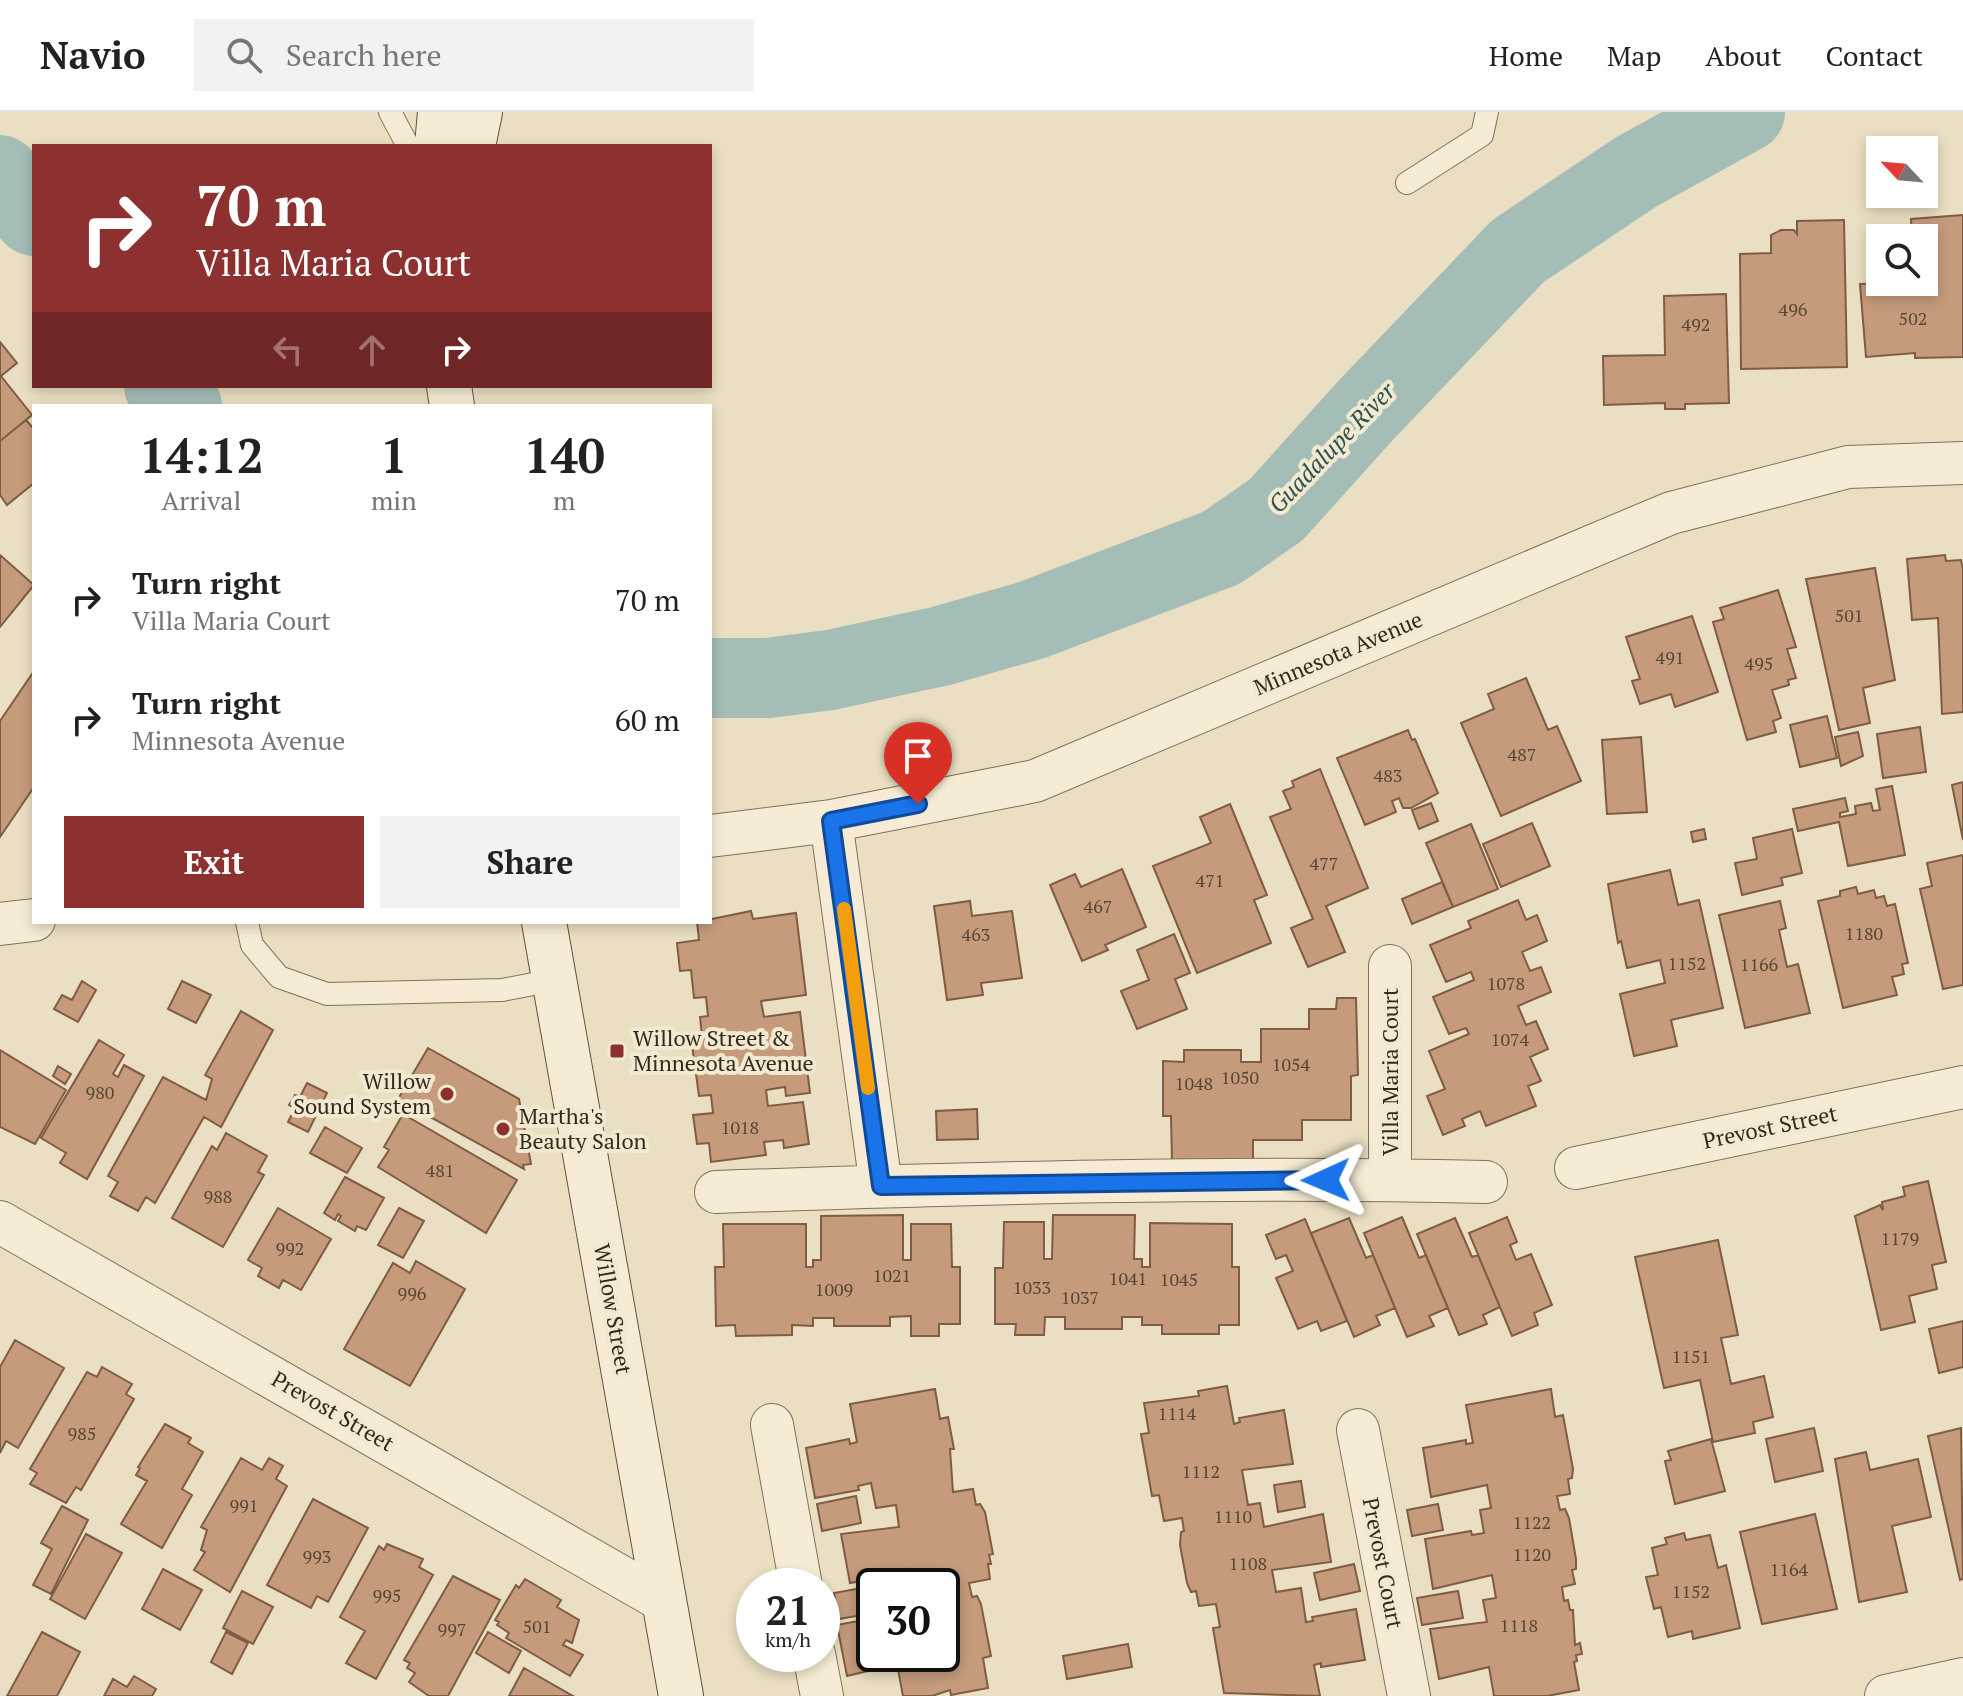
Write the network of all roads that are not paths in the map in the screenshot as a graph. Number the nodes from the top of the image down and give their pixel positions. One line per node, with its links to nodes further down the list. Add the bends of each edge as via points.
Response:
1 (390, 112): 5 (lane)
2 (440, 112): 6 (main road)
3 (480, 112): 7 (main road)
4 (1487, 112): 8 (lane, via 1482,135)
5 (407, 144)
6 (437, 144)
7 (473, 144)
8 (1407, 183)
9 (1963, 463): 10 (street, Minnesota Avenue, via 1848,467 1671,513 1035,781)
10 (831, 821): 11 (street, Minnesota Avenue); 22 (street)
11 (712, 836)
12 (32, 920): 13 (street)
13 (0, 924)
14 (247, 924): 17 (lane, via 252,945 279,977 327,994 502,990)
15 (544, 924): 17 (main road, Willow Street)
16 (1390, 966): 20 (street, Villa Maria Court)
17 (554, 980): 28 (main road, Willow Street)
18 (1963, 1087): 19 (street, Prevost Street)
19 (1576, 1168)
20 (1390, 1179): 21 (street, Villa Maria Court); 22 (street, Villa Maria Court)
21 (1486, 1182)
22 (881, 1186): 23 (street, Villa Maria Court)
23 (716, 1192)
24 (0, 1222): 28 (street, Prevost Street)
25 (772, 1425): 27 (street)
26 (1358, 1430): 33 (street, Prevost Court)
27 (798, 1568)
28 (665, 1602): 31 (main road, Willow Street)
29 (817, 1672): 32 (street)
30 (1963, 1679): 34 (street)
31 (681, 1696)
32 (822, 1696)
33 (1409, 1696)
34 (1886, 1696)

